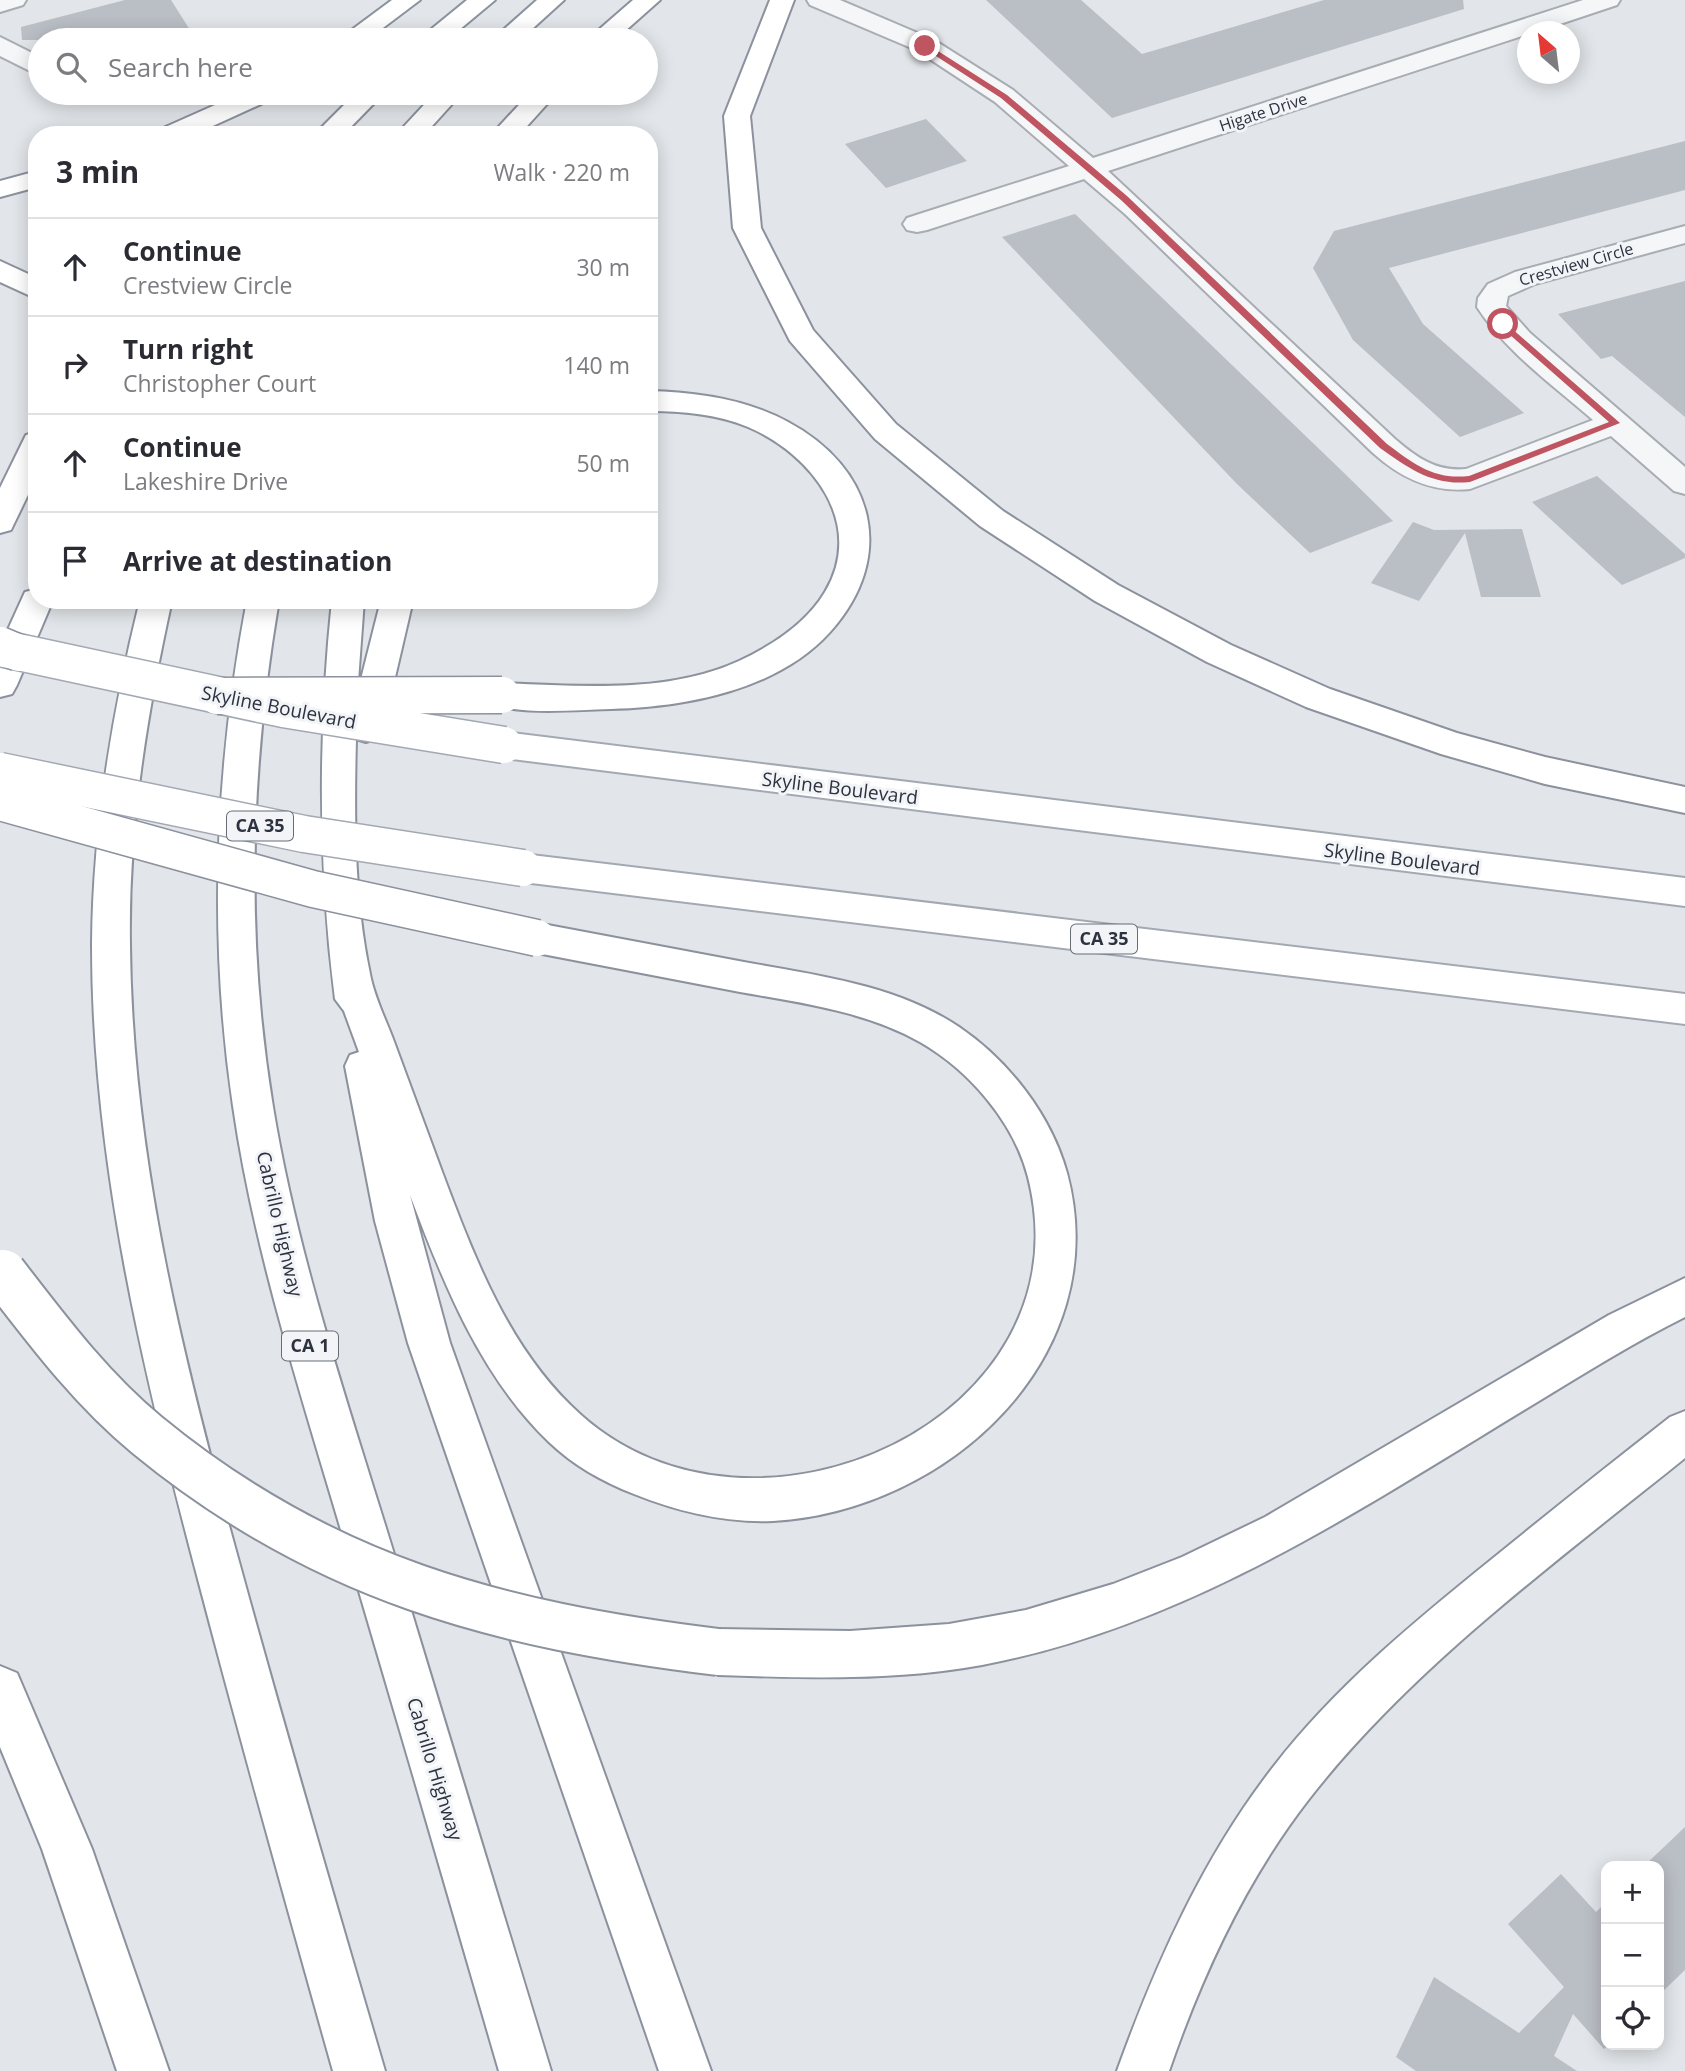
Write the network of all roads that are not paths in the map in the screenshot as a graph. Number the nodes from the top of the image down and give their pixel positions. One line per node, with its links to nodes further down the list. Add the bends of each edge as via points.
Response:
1 (14, 0): 9 (street)
2 (408, 0): 11 (main road)
3 (483, 0): 12 (main road)
4 (552, 0): 13 (main road)
5 (782, 0): 48 (main road, via 742,80 734,144 739,197 757,253 782,303 827,368 879,425 939,479 1086,583 1275,680 1475,751 1606,786)
6 (819, 0): 10 (street)
7 (1608, 0): 27 (street, Higate Drive)
8 (646, 1): 14 (main road)
9 (0, 4)
10 (859, 6): 27 (street, via 985,82)
11 (368, 28)
12 (447, 28)
13 (519, 28)
14 (614, 28)
15 (0, 45): 16 (street)
16 (28, 61)
17 (236, 105): 22 (main road)
18 (358, 105): 23 (main road)
19 (438, 105): 24 (main road)
20 (533, 105): 25 (main road)
21 (559, 105): 26 (main road)
22 (190, 126)
23 (336, 126)
24 (418, 126)
25 (513, 126)
26 (546, 126)
27 (1087, 168): 30 (street, Higate Drive); 35 (street, via 1135,208 1384,446 1421,473 1450,481 1470,479)
28 (28, 181): 29 (main road)
29 (0, 189)
30 (917, 223)
31 (1685, 234): 35 (street, Crestview Circle, via 1525,278 1498,290 1492,298 1490,307 1503,324)
32 (0, 270): 33 (main road)
33 (28, 285)
34 (658, 401): 46 (main road, bridge, via 691,403 743,416 790,437 810,452 838,485 848,504 855,545 848,584 839,603 811,633 772,659 726,679 643,695)
35 (1615, 423): 37 (street, Crestview Circle)
36 (28, 461): 38 (main road)
37 (1685, 484)
38 (0, 522)
39 (33, 609): 45 (main road)
40 (154, 609): 59 (main road, via 128,724 113,858 113,1027 132,1200 171,1393)
41 (261, 609): 60 (main road, Cabrillo Highway / CA 1, via 243,718 234,856 241,1008 253,1103 270,1191 314,1362)
42 (347, 609): 50 (main road, via 338,752)
43 (395, 609): 50 (main road, via 371,701)
44 (6, 649): 46 (main road, Skyline Boulevard, bridge)
45 (0, 685)
46 (217, 696): 51 (main road, Skyline Boulevard, bridge, via 504,745)
47 (0, 771): 53 (main road, CA 35, bridge, via 304,834 523,868)
48 (1685, 800)
49 (0, 802): 52 (main road, bridge, via 313,889 537,939 822,992 867,1003 929,1029 984,1070 1014,1104 1036,1143 1058,1229 1054,1280 1039,1330 990,1401 940,1444 864,1481 772,1500 709,1497 648,1479 597,1454 572,1436 531,1393 483,1315 436,1210)
50 (340, 875): 52 (main road)
51 (1685, 892)
52 (350, 975): 61 (main road, via 376,1135 417,1305)
53 (1685, 1009)
54 (2, 1270): 55 (main road, bridge, via 57,1346 120,1412 218,1491 320,1549 429,1596 516,1622 610,1641 718,1652 865,1654 943,1648 1022,1632 1142,1595 1219,1563 1310,1516 1568,1361)
55 (1685, 1297)
56 (1685, 1431): 62 (main road, via 1443,1630 1323,1745 1290,1784 1231,1873 1181,1970)
57 (0, 1690): 58 (main road, via 62,1838)
58 (143, 2071)
59 (359, 2071)
60 (525, 2071)
61 (685, 2071)
62 (1143, 2071)

